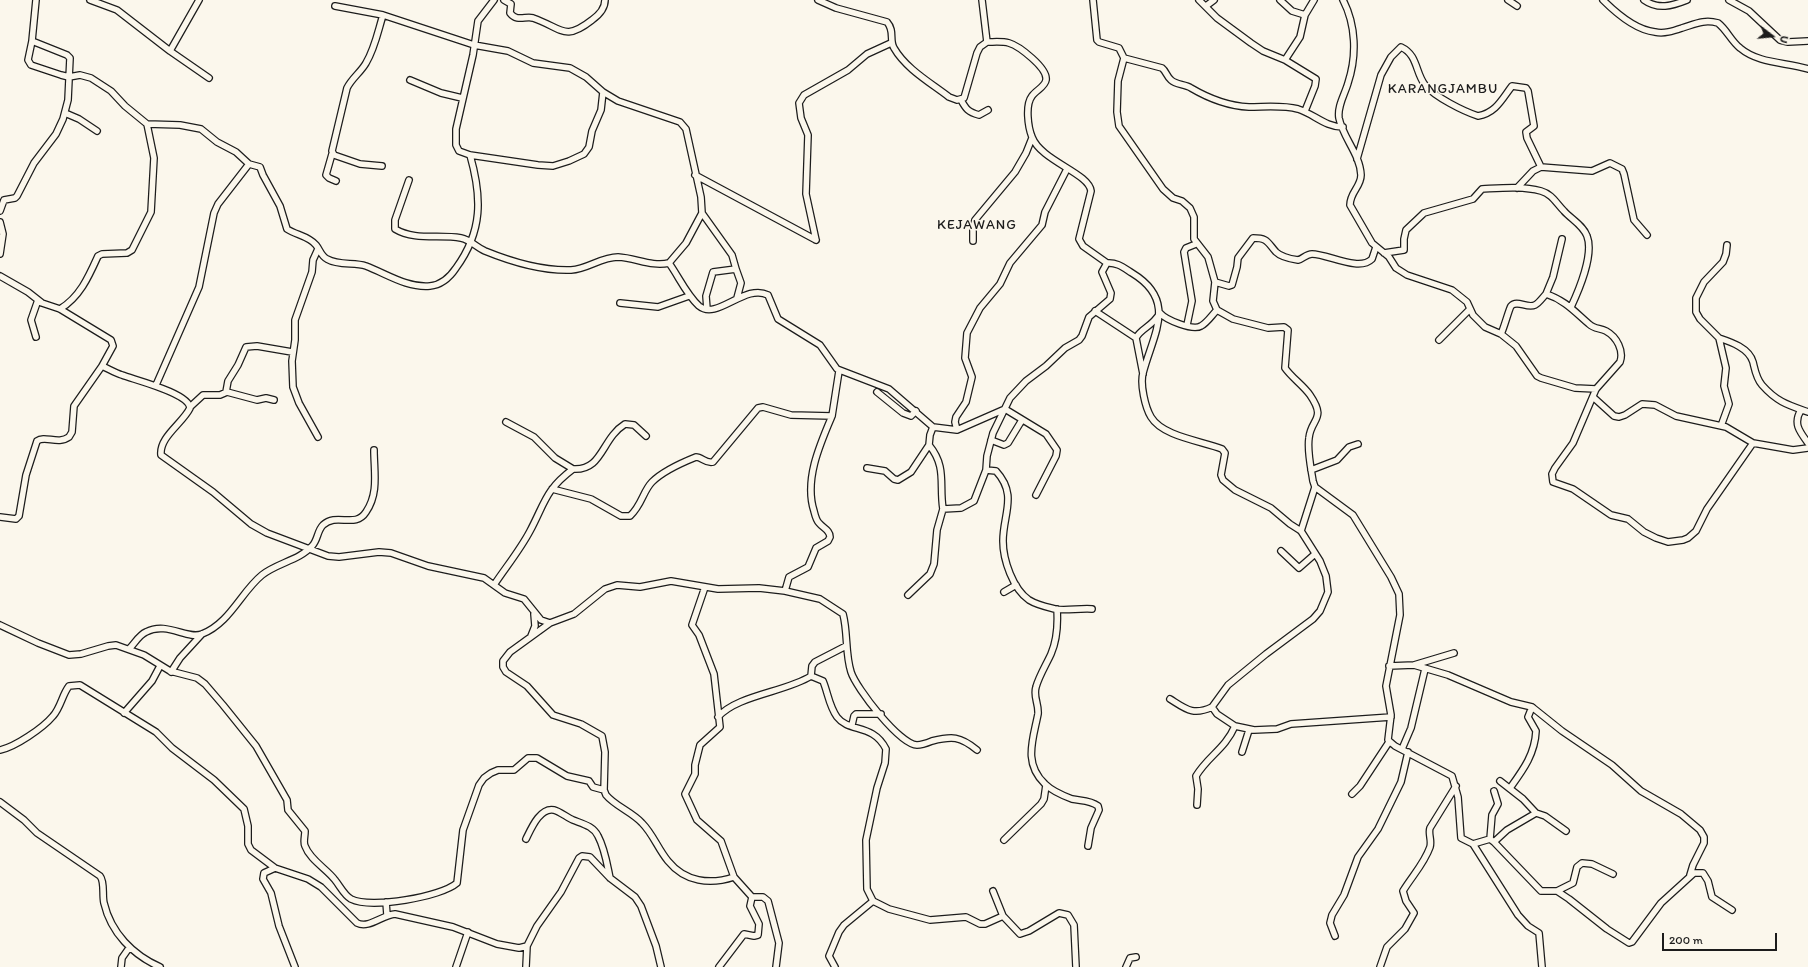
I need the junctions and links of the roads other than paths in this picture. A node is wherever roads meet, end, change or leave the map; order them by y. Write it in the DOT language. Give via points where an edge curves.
graph roads {
  1 [pos="36,0"];
  2 [pos="90,0"];
  3 [pos="199,0"];
  4 [pos="494,0"];
  5 [pos="504,0"];
  6 [pos="605,0"];
  7 [pos="818,0"];
  8 [pos="1093,0"];
  9 [pos="1200,0"];
  10 [pos="1214,0"];
  11 [pos="1280,0"];
  12 [pos="1314,0"];
  13 [pos="1343,0"];
  14 [pos="1508,0"];
  15 [pos="1603,0"];
  16 [pos="1644,0"];
  17 [pos="1687,0"];
  18 [pos="1729,0"];
  19 [pos="982,1"];
  20 [pos="335,6"];
  21 [pos="1206,6"];
  22 [pos="1517,6"];
  23 [pos="383,15"];
  24 [pos="1305,15"];
  25 [pos="32,41"];
  26 [pos="987,42"];
  27 [pos="1808,42"];
  28 [pos="891,43"];
  29 [pos="474,45"];
  30 [pos="170,51"];
  31 [pos="1124,58"];
  32 [pos="1285,60"];
  33 [pos="1808,69"];
  34 [pos="69,77"];
  35 [pos="209,78"];
  36 [pos="410,80"];
  37 [pos="603,92"];
  38 [pos="462,98"];
  39 [pos="961,100"];
  40 [pos="988,110"];
  41 [pos="1305,112"];
  42 [pos="66,113"];
  43 [pos="147,124"];
  44 [pos="1343,127"];
  45 [pos="97,131"];
  46 [pos="1032,138"];
  47 [pos="332,154"];
  48 [pos="470,155"];
  49 [pos="1357,159"];
  50 [pos="249,164"];
  51 [pos="382,166"];
  52 [pos="1541,167"];
  53 [pos="1067,169"];
  54 [pos="695,175"];
  55 [pos="336,180"];
  56 [pos="409,180"];
  57 [pos="1517,188"];
  58 [pos="0,211"];
  59 [pos="702,213"];
  60 [pos="0,222"];
  61 [pos="1647,235"];
  62 [pos="1562,239"];
  63 [pos="973,241"];
  64 [pos="472,242"];
  65 [pos="1196,244"];
  66 [pos="1727,245"];
  67 [pos="1376,247"];
  68 [pos="318,249"];
  69 [pos="1384,253"];
  70 [pos="0,254"];
  71 [pos="669,263"];
  72 [pos="1107,264"];
  73 [pos="736,269"];
  74 [pos="0,276"];
  75 [pos="1215,282"];
  76 [pos="1546,294"];
  77 [pos="689,296"];
  78 [pos="737,298"];
  79 [pos="38,300"];
  80 [pos="620,303"];
  81 [pos="1571,307"];
  82 [pos="60,309"];
  83 [pos="706,309"];
  84 [pos="1470,309"];
  85 [pos="1217,310"];
  86 [pos="1095,311"];
  87 [pos="1160,313"];
  88 [pos="1187,325"];
  89 [pos="1501,334"];
  90 [pos="36,337"];
  91 [pos="1136,338"];
  92 [pos="1719,338"];
  93 [pos="1439,340"];
  94 [pos="292,352"];
  95 [pos="102,366"];
  96 [pos="839,371"];
  97 [pos="1143,374"];
  98 [pos="156,385"];
  99 [pos="1596,389"];
  100 [pos="226,392"];
  101 [pos="877,392"];
  102 [pos="1593,397"];
  103 [pos="274,400"];
  104 [pos="190,407"];
  105 [pos="1005,409"];
  106 [pos="1801,410"];
  107 [pos="916,411"];
  108 [pos="1808,412"];
  109 [pos="832,416"];
  110 [pos="1022,420"];
  111 [pos="506,422"];
  112 [pos="1721,426"];
  113 [pos="934,428"];
  114 [pos="957,430"];
  115 [pos="646,436"];
  116 [pos="318,437"];
  117 [pos="992,440"];
  118 [pos="1753,443"];
  119 [pos="1808,443"];
  120 [pos="1358,444"];
  121 [pos="929,445"];
  122 [pos="1808,448"];
  123 [pos="374,450"];
  124 [pos="867,468"];
  125 [pos="573,469"];
  126 [pos="986,470"];
  127 [pos="1312,470"];
  128 [pos="552,489"];
  129 [pos="1314,489"];
  130 [pos="1036,495"];
  131 [pos="944,508"];
  132 [pos="0,517"];
  133 [pos="1301,531"];
  134 [pos="308,550"];
  135 [pos="1281,551"];
  136 [pos="1315,554"];
  137 [pos="494,585"];
  138 [pos="1016,585"];
  139 [pos="705,587"];
  140 [pos="785,590"];
  141 [pos="1004,592"];
  142 [pos="908,595"];
  143 [pos="532,608"];
  144 [pos="1057,609"];
  145 [pos="1092,609"];
  146 [pos="550,623"];
  147 [pos="0,625"];
  148 [pos="202,634"];
  149 [pos="531,636"];
  150 [pos="846,646"];
  151 [pos="129,649"];
  152 [pos="1454,653"];
  153 [pos="1414,665"];
  154 [pos="160,666"];
  155 [pos="1389,666"];
  156 [pos="1425,669"];
  157 [pos="171,672"];
  158 [pos="811,676"];
  159 [pos="1170,699"];
  160 [pos="1532,706"];
  161 [pos="1212,707"];
  162 [pos="124,713"];
  163 [pos="881,714"];
  164 [pos="1391,715"];
  165 [pos="718,716"];
  166 [pos="852,725"];
  167 [pos="1235,726"];
  168 [pos="1249,730"];
  169 [pos="1389,742"];
  170 [pos="1402,749"];
  171 [pos="0,750"];
  172 [pos="977,750"];
  173 [pos="1242,752"];
  174 [pos="1408,752"];
  175 [pos="1500,781"];
  176 [pos="1046,785"];
  177 [pos="1456,786"];
  178 [pos="1510,788"];
  179 [pos="604,790"];
  180 [pos="1494,791"];
  181 [pos="1352,794"];
  182 [pos="0,802"];
  183 [pos="1197,805"];
  184 [pos="1536,813"];
  185 [pos="1566,831"];
  186 [pos="526,839"];
  187 [pos="1004,840"];
  188 [pos="1492,841"];
  189 [pos="1471,844"];
  190 [pos="1088,846"];
  191 [pos="276,868"];
  192 [pos="1612,874"];
  193 [pos="1690,875"];
  194 [pos="734,877"];
  195 [pos="610,878"];
  196 [pos="993,891"];
  197 [pos="1557,891"];
  198 [pos="752,897"];
  199 [pos="874,901"];
  200 [pos="386,902"];
  201 [pos="1732,910"];
  202 [pos="387,915"];
  203 [pos="1003,916"];
  204 [pos="468,932"];
  205 [pos="1335,936"];
  206 [pos="527,946"];
  207 [pos="129,948"];
  208 [pos="1136,957"];
  209 [pos="120,967"];
  210 [pos="160,967"];
  211 [pos="295,967"];
  212 [pos="456,967"];
  213 [pos="526,967"];
  214 [pos="661,967"];
  215 [pos="720,967"];
  216 [pos="776,967"];
  217 [pos="835,967"];
  218 [pos="1076,967"];
  219 [pos="1126,967"];
  220 [pos="1380,967"];
  221 [pos="1542,967"];
  1 -- 25 [label="street"];
  2 -- 30 [label="street" via="117,10"];
  3 -- 30 [label="street"];
  4 -- 29 [label="street" via="478,21"];
  5 -- 6 [label="street" via="511,4 510,13 513,17 532,18 571,32 582,28 595,18 605,7"];
  7 -- 28 [label="street" via="836,8 887,22 892,30"];
  8 -- 31 [label="street" via="1097,40 1119,48"];
  9 -- 21 [label="street"];
  10 -- 21 [label="street"];
  11 -- 24 [label="street" via="1292,11"];
  12 -- 24 [label="street"];
  13 -- 44 [label="street" via="1352,22 1354,53 1340,110 1339,118"];
  14 -- 22 [label="street"];
  15 -- 33 [label="street" via="1625,18 1654,32 1666,32 1702,21 1718,23 1740,48 1750,54"];
  16 -- 17 [label="street" via="1650,4 1670,6"];
  18 -- 27 [label="street" via="1749,11 1780,40"];
  19 -- 26 [label="street"];
  20 -- 23 [label="street"];
  21 -- 32 [label="street" via="1217,18 1257,47"];
  23 -- 29 [label="street"];
  23 -- 47 [label="street" via="370,56 347,88"];
  24 -- 32 [label="street" via="1300,37"];
  25 -- 34 [label="street" via="67,55 70,58"];
  25 -- 34 [label="street" via="28,56 30,64"];
  26 -- 39 [label="street" via="977,53 965,95"];
  26 -- 46 [label="street" via="1010,43 1045,72 1045,83 1033,94 1029,103"];
  28 -- 39 [label="street" via="905,63 949,97"];
  28 -- 54 [label="street" via="867,54 848,70 804,95 799,103 801,118 808,135 806,194 816,240"];
  29 -- 37 [label="street" via="508,51 533,63 570,68 586,77"];
  29 -- 38 [label="street"];
  30 -- 35 [label="street"];
  31 -- 41 [label="street" via="1162,68 1175,83 1218,101 1239,106 1282,107"];
  31 -- 65 [label="street" via="1118,81 1119,126 1163,189 1190,208 1194,217"];
  32 -- 41 [label="street" via="1316,79 1316,86"];
  34 -- 42 [label="street"];
  34 -- 43 [label="street" via="80,75 102,84"];
  36 -- 38 [label="street" via="441,93"];
  37 -- 48 [label="street" via="601,110 592,131 589,147 584,154 569,161 546,166"];
  37 -- 54 [label="street" via="632,107 675,119 684,125"];
  38 -- 48 [label="street" via="456,129 456,145 459,151"];
  39 -- 40 [label="street" via="971,113 979,115"];
  41 -- 44 [label="street" via="1325,124"];
  42 -- 45 [label="street"];
  42 -- 58 [label="street" via="56,134 34,163 17,196 4,200"];
  43 -- 50 [label="street" via="180,125 201,129 217,142 236,152"];
  43 -- 82 [label="street" via="154,158 151,212 144,230 132,250 127,253 98,256 79,293"];
  44 -- 49 [label="street"];
  46 -- 53 [label="street" via="1049,157"];
  46 -- 63 [label="street" via="1015,172 975,220"];
  47 -- 51 [label="street" via="360,164"];
  47 -- 55 [label="street" via="326,175"];
  48 -- 64 [label="street" via="475,174 478,218"];
  49 -- 52 [label="street" via="1381,75 1391,57 1401,47 1414,57 1420,79 1426,86 1446,100 1478,116 1496,108 1512,86 1526,88 1534,126 1526,132 1527,138"];
  49 -- 67 [label="street" via="1360,182 1352,193 1350,205 1364,232"];
  50 -- 68 [label="street" via="262,170 282,211 287,229 311,241"];
  50 -- 98 [label="street" via="214,213 199,287"];
  52 -- 57 [label="street" via="1533,171"];
  52 -- 61 [label="street" via="1592,170 1610,163 1615,164 1624,174 1634,220"];
  53 -- 72 [label="street" via="1091,187 1079,241"];
  53 -- 114 [label="street" via="1045,212 1042,225 1010,262 1000,284 980,308 967,333 965,358 972,377 966,402 956,417"];
  54 -- 59 [label="street"];
  56 -- 64 [label="street" via="395,220 395,229 420,236 452,237"];
  57 -- 69 [label="street" via="1482,188 1473,199 1429,211 1406,230 1404,250"];
  57 -- 81 [label="street" via="1551,195 1587,235 1588,256 1582,282"];
  59 -- 71 [label="street" via="686,243"];
  59 -- 73 [label="street" via="732,255"];
  60 -- 70 [label="street" via="3,234"];
  62 -- 76 [label="street"];
  64 -- 68 [label="street" via="450,276 431,286 413,285 366,266 334,262 322,255"];
  64 -- 71 [label="street" via="483,250 513,261 544,268 572,270 620,257 655,264"];
  65 -- 75 [label="street" via="1208,257"];
  65 -- 88 [label="street" via="1186,248 1184,252 1192,301"];
  66 -- 92 [label="street" via="1723,262 1704,282 1696,298 1696,312 1700,319"];
  67 -- 69 [label="street"];
  67 -- 75 [label="street" via="1372,259 1367,262 1351,263 1311,254 1298,260 1282,256 1269,241 1253,238 1238,258 1232,285"];
  68 -- 94 [label="street" via="295,320"];
  69 -- 84 [label="street" via="1401,272 1452,290 1463,298"];
  71 -- 77 [label="street"];
  72 -- 86 [label="street" via="1102,272 1111,296"];
  72 -- 87 [label="street" via="1122,266 1143,280 1155,297"];
  73 -- 78 [label="street" via="741,283"];
  73 -- 83 [label="street" via="713,272 706,296"];
  74 -- 79 [label="street"];
  75 -- 85 [label="street" via="1214,301"];
  76 -- 81 [label="street"];
  76 -- 89 [label="street" via="1536,305 1513,304"];
  77 -- 80 [label="street" via="658,307"];
  77 -- 83 [label="street"];
  78 -- 83 [label="street" via="714,309"];
  78 -- 96 [label="street" via="757,292 768,295 778,319 817,342"];
  79 -- 82 [label="street"];
  79 -- 90 [label="street" via="31,320"];
  81 -- 99 [label="street" via="1590,325 1615,338 1622,352 1620,362"];
  82 -- 95 [label="street" via="113,342"];
  84 -- 89 [label="street" via="1485,327"];
  84 -- 93 [label="street"];
  85 -- 88 [label="street" via="1201,326 1197,328"];
  85 -- 127 [label="street" via="1233,319 1268,328 1284,327 1288,330 1285,368 1310,396 1318,414 1308,439"];
  86 -- 91 [label="street"];
  86 -- 105 [label="street" via="1089,317 1079,340 1065,348 1016,390"];
  87 -- 88 [label="street" via="1174,323"];
  87 -- 91 [label="street" via="1155,321 1138,333"];
  87 -- 97 [label="street" via="1159,325"];
  89 -- 99 [label="street" via="1516,346 1537,376 1575,388"];
  91 -- 97 [label="street"];
  92 -- 106 [label="street" via="1730,342 1750,356 1761,384 1775,398 1785,405"];
  92 -- 112 [label="street" via="1726,368 1724,389 1729,404"];
  94 -- 100 [label="street" via="257,346 246,347 228,381"];
  94 -- 116 [label="street" via="293,387"];
  95 -- 98 [label="street" via="120,375"];
  95 -- 132 [label="street" via="74,406 71,435 65,440 37,441 26,475 19,516 16,519"];
  96 -- 107 [label="street" via="889,389"];
  96 -- 109 [label="street"];
  97 -- 133 [label="street" via="1148,409 1155,422 1183,437 1222,449 1225,453 1221,474 1224,480 1234,490 1267,505"];
  98 -- 104 [label="street" via="187,402"];
  99 -- 102 [label="street"];
  100 -- 103 [label="street" via="257,400"];
  100 -- 104 [label="street" via="220,395 203,395"];
  101 -- 107 [label="street" via="907,415 911,416"];
  102 -- 112 [label="street" via="1614,416 1625,415 1634,408 1649,404 1661,407 1676,416"];
  102 -- 118 [label="street" via="1573,443 1552,474 1553,482 1573,489 1611,515 1628,518 1644,532 1663,541 1682,540 1693,535 1700,526 1706,508"];
  104 -- 134 [label="street" via="164,442 161,454 251,524"];
  105 -- 110 [label="street"];
  105 -- 114 [label="street"];
  105 -- 117 [label="street"];
  106 -- 108 [label="street"];
  106 -- 119 [label="street" via="1797,416 1797,423"];
  107 -- 113 [label="street"];
  109 -- 128 [label="street" via="791,415 758,408 713,462 709,463 696,457 675,466 652,482 638,509 630,516 621,516 591,499"];
  109 -- 140 [label="street" via="816,457 811,490 816,517 829,532 830,537 816,548 808,567 789,577"];
  110 -- 117 [label="street" via="1008,443 1004,445"];
  110 -- 130 [label="street" via="1046,434 1057,450"];
  111 -- 125 [label="street" via="534,437 555,458"];
  112 -- 118 [label="street"];
  113 -- 114 [label="street"];
  113 -- 121 [label="street"];
  115 -- 125 [label="street" via="634,425 625,424 607,440 590,467"];
  117 -- 126 [label="street"];
  118 -- 122 [label="street" via="1793,450"];
  120 -- 127 [label="street" via="1349,447 1337,460"];
  121 -- 124 [label="street" via="911,472 898,480 885,471"];
  121 -- 131 [label="street" via="940,463"];
  123 -- 134 [label="street" via="375,494 367,511 357,521 346,519 330,521 323,525 314,544"];
  125 -- 128 [label="street" via="558,480"];
  126 -- 131 [label="street" via="974,501 961,508"];
  126 -- 138 [label="street" via="996,471 1003,479 1007,492 1008,509 1003,541 1008,566"];
  127 -- 129 [label="street"];
  128 -- 137 [label="street" via="541,505 530,532"];
  129 -- 133 [label="street"];
  129 -- 155 [label="street" via="1353,515 1396,586 1400,600 1400,615"];
  131 -- 142 [label="street" via="936,530 934,564 930,574"];
  133 -- 136 [label="street"];
  134 -- 137 [label="street" via="340,557 363,553 391,553 428,566 484,578"];
  134 -- 148 [label="street" via="271,568 221,622"];
  135 -- 136 [label="street" via="1299,568"];
  136 -- 161 [label="street" via="1326,576 1328,592 1320,611 1228,685"];
  137 -- 143 [label="street" via="505,593 524,599"];
  138 -- 141 [label="street"];
  138 -- 144 [label="street" via="1028,599"];
  139 -- 140 [label="street"];
  139 -- 146 [label="street" via="671,581 640,587 617,585 598,594 574,614"];
  139 -- 165 [label="street" via="692,625 699,635 714,674"];
  140 -- 150 [label="street" via="820,599 842,614 846,627"];
  143 -- 146 [label="street" via="543,622"];
  143 -- 149 [label="street" via="536,620"];
  144 -- 145 [label="street"];
  144 -- 176 [label="street" via="1052,652 1035,689 1038,714 1030,754 1036,774"];
  146 -- 149 [label="street"];
  147 -- 151 [label="street" via="70,655 116,645"];
  148 -- 151 [label="street" via="193,635 163,628 151,630 139,636"];
  148 -- 157 [label="street"];
  149 -- 179 [label="street" via="510,652 503,661 503,667 506,672 527,686 553,714 581,724 602,736 605,752"];
  150 -- 158 [label="street" via="815,662"];
  150 -- 163 [label="street" via="851,672 858,688"];
  151 -- 154 [label="street" via="150,658"];
  152 -- 153 [label="street"];
  153 -- 155 [label="street"];
  153 -- 156 [label="street"];
  154 -- 157 [label="street"];
  154 -- 162 [label="street" via="152,681"];
  155 -- 164 [label="street" via="1386,686"];
  156 -- 160 [label="street" via="1448,675 1511,702"];
  156 -- 170 [label="street"];
  157 -- 200 [label="street" via="190,675 205,684 242,728 256,746 287,800 288,810 305,831 306,849 330,873 346,895 368,903"];
  158 -- 165 [label="street" via="782,689 736,704"];
  158 -- 166 [label="street" via="823,681 837,718"];
  159 -- 161 [label="street" via="1193,712"];
  160 -- 178 [label="street" via="1528,717 1536,731 1531,755"];
  160 -- 193 [label="street" via="1562,731 1612,765 1641,791 1681,814 1700,830 1704,843"];
  161 -- 167 [label="street" via="1217,714"];
  162 -- 171 [label="street" via="80,685 69,686 52,717 33,733"];
  162 -- 191 [label="street" via="156,732 239,802 246,816 248,844 251,850"];
  163 -- 166 [label="street" via="856,714"];
  163 -- 172 [label="street" via="899,735 913,745 950,737 962,740"];
  164 -- 168 [label="street" via="1291,724 1269,730"];
  164 -- 169 [label="street" via="1387,738"];
  165 -- 194 [label="street" via="720,727 700,745 695,765 696,774 685,794 697,820 721,841"];
  166 -- 199 [label="street" via="874,734 884,745 887,754 866,840 867,889"];
  167 -- 168 [label="street"];
  167 -- 183 [label="street" via="1228,741 1196,776"];
  168 -- 173 [label="street"];
  169 -- 170 [label="street"];
  169 -- 181 [label="street"];
  170 -- 174 [label="street"];
  174 -- 177 [label="street" via="1452,776"];
  174 -- 205 [label="street" via="1401,782 1385,817 1358,857 1344,895 1332,915 1330,923"];
  175 -- 178 [label="street"];
  176 -- 187 [label="street" via="1041,804"];
  176 -- 190 [label="street" via="1072,799 1089,801 1098,806"];
  177 -- 189 [label="street" via="1461,838"];
  177 -- 220 [label="street" via="1430,828 1429,849 1416,874 1403,891 1414,913 1405,929 1387,947"];
  178 -- 184 [label="street"];
  179 -- 194 [label="street" via="609,798 643,823 668,861 676,868 703,882"];
  179 -- 200 [label="street" via="594,787 589,781 567,776 537,758 528,758 514,770 498,770 491,773 479,785 463,830 457,883 438,893"];
  180 -- 188 [label="street" via="1498,804 1492,815"];
  182 -- 207 [label="street" via="37,833 101,877 104,904 121,939"];
  184 -- 185 [label="street" via="1545,816"];
  184 -- 188 [label="street"];
  186 -- 195 [label="street" via="539,817 547,811 557,810 565,817 590,826 595,831 605,853"];
  188 -- 189 [label="street"];
  188 -- 197 [label="street" via="1541,891"];
  189 -- 221 [label="street" via="1513,909 1528,926 1539,933"];
  191 -- 202 [label="street" via="308,879 321,887 353,921 362,925"];
  191 -- 211 [label="street" via="264,873 263,879 271,893 279,926"];
  192 -- 197 [label="street" via="1592,864 1582,863 1577,867 1573,882"];
  193 -- 197 [label="street" via="1661,903 1629,943"];
  193 -- 201 [label="street" via="1696,872 1703,873 1712,898"];
  194 -- 198 [label="street"];
  195 -- 206 [label="street" via="590,857 579,858"];
  195 -- 214 [label="street" via="635,897 642,906"];
  196 -- 203 [label="street"];
  198 -- 215 [label="street" via="750,906 759,924 758,935 744,934"];
  198 -- 216 [label="street" via="763,897 768,901 779,943"];
  199 -- 203 [label="street" via="889,909 930,920 966,917 985,924"];
  199 -- 217 [label="street" via="838,932 829,956"];
  200 -- 202 [label="street"];
  202 -- 204 [label="street" via="404,916"];
  203 -- 218 [label="street" via="1022,934 1059,913 1068,915 1074,925"];
  204 -- 206 [label="street" via="497,944 519,948"];
  204 -- 212 [label="street"];
  206 -- 213 [label="street"];
  207 -- 209 [label="street" via="122,958"];
  207 -- 210 [label="street"];
  208 -- 219 [label="street" via="1130,958"];
}
